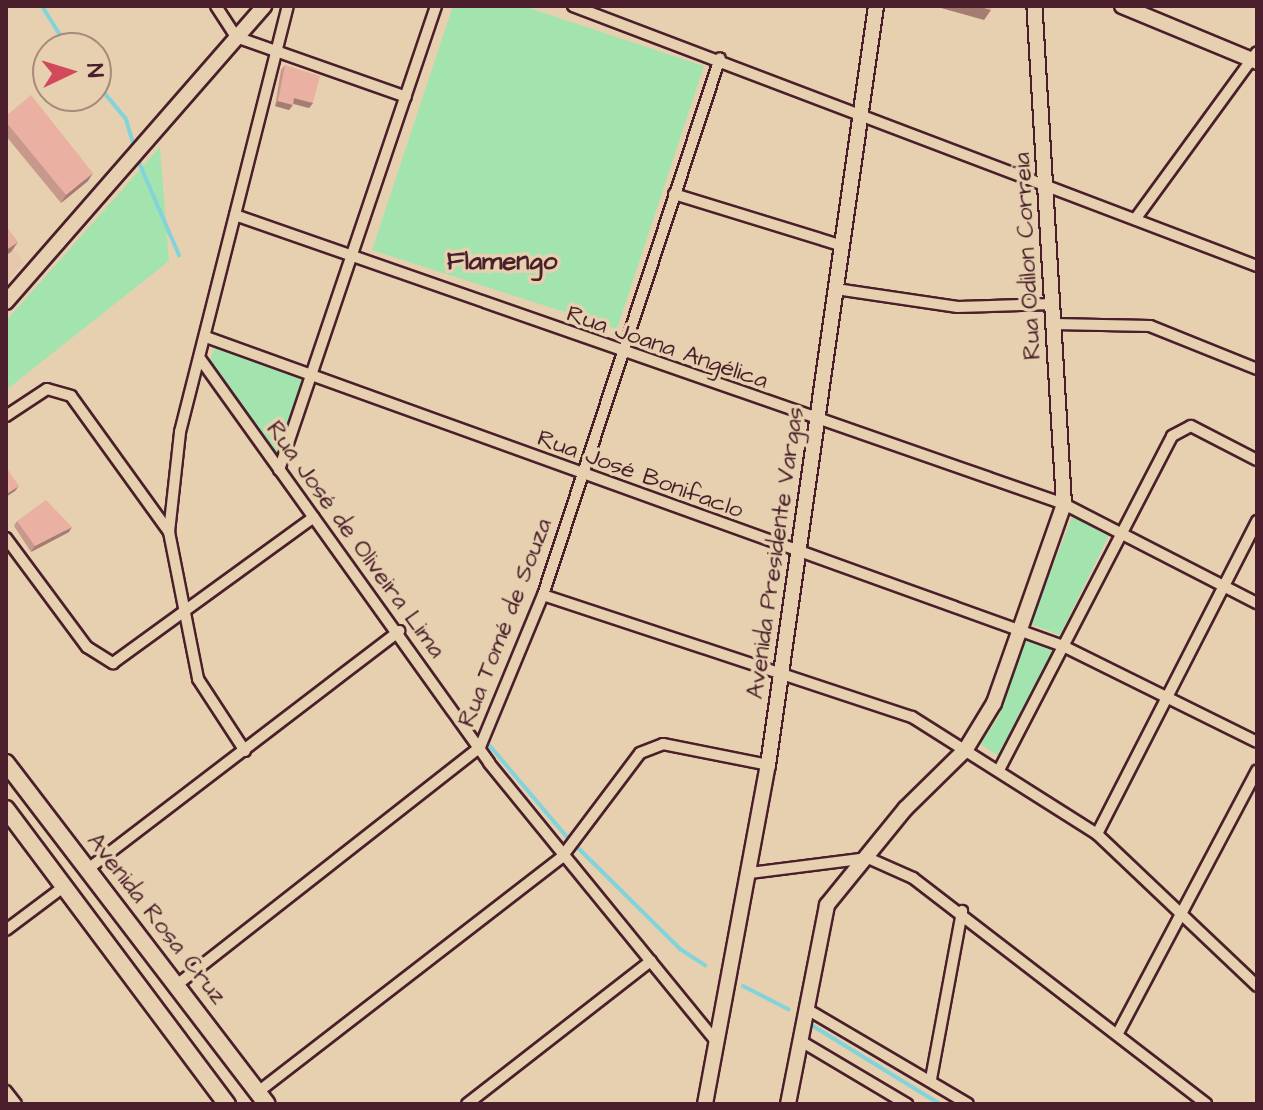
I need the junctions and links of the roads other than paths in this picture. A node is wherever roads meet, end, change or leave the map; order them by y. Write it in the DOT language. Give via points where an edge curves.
graph roads {
  1 [pos="216,6"];
  2 [pos="264,6"];
  3 [pos="288,6"];
  4 [pos="436,6"];
  5 [pos="573,6"];
  6 [pos="876,6"];
  7 [pos="1034,6"];
  8 [pos="1122,6"];
  9 [pos="236,37"];
  10 [pos="274,52"];
  11 [pos="720,58"];
  12 [pos="1255,58"];
  13 [pos="406,97"];
  14 [pos="862,111"];
  15 [pos="1047,182"];
  16 [pos="674,194"];
  17 [pos="235,215"];
  18 [pos="1136,218"];
  19 [pos="840,245"];
  20 [pos="353,258"];
  21 [pos="1257,266"];
  22 [pos="836,289"];
  23 [pos="6,302"];
  24 [pos="1053,304"];
  25 [pos="1054,324"];
  26 [pos="206,337"];
  27 [pos="621,354"];
  28 [pos="201,360"];
  29 [pos="1257,369"];
  30 [pos="313,374"];
  31 [pos="6,416"];
  32 [pos="819,422"];
  33 [pos="1257,460"];
  34 [pos="279,470"];
  35 [pos="581,474"];
  36 [pos="1064,504"];
  37 [pos="314,517"];
  38 [pos="1257,521"];
  39 [pos="169,532"];
  40 [pos="1120,532"];
  41 [pos="6,538"];
  42 [pos="798,553"];
  43 [pos="1223,585"];
  44 [pos="543,595"];
  45 [pos="1257,603"];
  46 [pos="185,615"];
  47 [pos="1022,630"];
  48 [pos="399,631"];
  49 [pos="1063,646"];
  50 [pos="780,672"];
  51 [pos="1166,698"];
  52 [pos="1257,742"];
  53 [pos="480,747"];
  54 [pos="966,749"];
  55 [pos="245,751"];
  56 [pos="6,763"];
  57 [pos="768,765"];
  58 [pos="999,770"];
  59 [pos="1257,770"];
  60 [pos="6,809"];
  61 [pos="55,827"];
  62 [pos="1097,834"];
  63 [pos="30,841"];
  64 [pos="561,858"];
  65 [pos="868,858"];
  66 [pos="88,869"];
  67 [pos="750,873"];
  68 [pos="62,888"];
  69 [pos="962,911"];
  70 [pos="1185,913"];
  71 [pos="6,930"];
  72 [pos="651,961"];
  73 [pos="178,984"];
  74 [pos="1257,986"];
  75 [pos="805,1008"];
  76 [pos="1118,1033"];
  77 [pos="218,1039"];
  78 [pos="799,1040"];
  79 [pos="717,1043"];
  80 [pos="195,1060"];
  81 [pos="931,1079"];
  82 [pos="6,1091"];
  83 [pos="262,1098"];
  84 [pos="16,1104"];
  85 [pos="227,1104"];
  86 [pos="467,1104"];
  87 [pos="705,1104"];
  88 [pos="788,1104"];
  89 [pos="907,1104"];
  90 [pos="968,1104"];
  91 [pos="1206,1104"];
  1 -- 9 [label="street"];
  2 -- 9 [label="main road"];
  3 -- 10 [label="street"];
  4 -- 13 [label="street"];
  5 -- 11 [label="street"];
  6 -- 14 [label="main road, Avenida Presidente Vargas"];
  7 -- 15 [label="main road, Rua Odilon Correia"];
  8 -- 12 [label="main road"];
  9 -- 10 [label="street"];
  9 -- 23 [label="main road"];
  10 -- 13 [label="street"];
  10 -- 17 [label="street"];
  11 -- 14 [label="street"];
  11 -- 16 [label="street, Rua Tomé de Souza"];
  12 -- 18 [label="street"];
  13 -- 20 [label="street"];
  14 -- 15 [label="street"];
  14 -- 19 [label="main road, Avenida Presidente Vargas"];
  15 -- 18 [label="street"];
  15 -- 24 [label="main road, Rua Odilon Correia"];
  16 -- 19 [label="street"];
  16 -- 27 [label="street, Rua Tomé de Souza"];
  17 -- 20 [label="street, Rua Joana Angélica"];
  17 -- 26 [label="street"];
  18 -- 21 [label="street"];
  19 -- 22 [label="main road, Avenida Presidente Vargas"];
  20 -- 27 [label="street, Rua Joana Angélica"];
  20 -- 30 [label="street"];
  22 -- 24 [label="street" via="958,307"];
  22 -- 32 [label="main road, Avenida Presidente Vargas"];
  24 -- 25 [label="main road, Rua Odilon Correia"];
  25 -- 29 [label="street" via="1150,326 1215,346"];
  25 -- 36 [label="main road, Rua Odilon Correia"];
  26 -- 28 [label="street"];
  26 -- 30 [label="street, Rua José Bonifaclo"];
  27 -- 32 [label="street, Rua Joana Angélica"];
  27 -- 35 [label="street, Rua Tomé de Souza"];
  28 -- 34 [label="street, Rua José de Oliveira Lima"];
  28 -- 39 [label="street" via="170,481"];
  30 -- 34 [label="street"];
  30 -- 35 [label="street, Rua José Bonifaclo"];
  31 -- 39 [label="street" via="55,387 79,409"];
  32 -- 36 [label="street, Rua Joana Angélica"];
  32 -- 42 [label="main road, Avenida Presidente Vargas"];
  33 -- 40 [label="street" via="1191,426 1178,429"];
  34 -- 37 [label="street, Rua José de Oliveira Lima"];
  35 -- 42 [label="street, Rua José Bonifaclo"];
  35 -- 44 [label="street, Rua Tomé de Souza"];
  36 -- 40 [label="street, Rua Joana Angélica"];
  36 -- 47 [label="main road"];
  37 -- 46 [label="street"];
  37 -- 48 [label="street, Rua José de Oliveira Lima"];
  38 -- 43 [label="street"];
  39 -- 46 [label="street"];
  40 -- 43 [label="street, Rua Joana Angélica"];
  40 -- 49 [label="street"];
  41 -- 46 [label="street" via="99,660 123,660"];
  42 -- 47 [label="street, Rua José Bonifaclo"];
  42 -- 50 [label="main road, Avenida Presidente Vargas"];
  43 -- 45 [label="street, Rua Joana Angélica"];
  43 -- 51 [label="street"];
  44 -- 50 [label="street"];
  44 -- 53 [label="street, Rua Tomé de Souza"];
  46 -- 55 [label="street" via="198,679"];
  47 -- 49 [label="street, Rua José Bonifaclo"];
  47 -- 54 [label="main road"];
  48 -- 53 [label="street, Rua José de Oliveira Lima"];
  48 -- 55 [label="street"];
  49 -- 51 [label="street, Rua José Bonifaclo"];
  49 -- 58 [label="street"];
  50 -- 54 [label="street" via="912,717"];
  50 -- 57 [label="main road, Avenida Presidente Vargas"];
  51 -- 52 [label="street, Rua José Bonifaclo"];
  51 -- 62 [label="street"];
  53 -- 64 [label="street, Rua José de Oliveira Lima"];
  53 -- 73 [label="street, Rua Tomé de Souza"];
  54 -- 58 [label="street"];
  54 -- 65 [label="main road"];
  55 -- 66 [label="street"];
  56 -- 61 [label="main road, Avenida Rosa Cruz"];
  57 -- 64 [label="street" via="685,747 650,748 633,758"];
  57 -- 67 [label="main road, Avenida Presidente Vargas"];
  58 -- 62 [label="street"];
  59 -- 70 [label="street"];
  60 -- 63 [label="main road"];
  61 -- 63 [label="main road" via="37,828"];
  61 -- 66 [label="main road, Avenida Rosa Cruz"];
  62 -- 70 [label="street"];
  63 -- 68 [label="main road"];
  64 -- 72 [label="street, Rua José de Oliveira Lima"];
  64 -- 83 [label="street"];
  65 -- 67 [label="street"];
  65 -- 69 [label="street"];
  65 -- 75 [label="main road" via="827,905"];
  66 -- 73 [label="main road, Avenida Rosa Cruz"];
  67 -- 79 [label="main road, Avenida Presidente Vargas"];
  68 -- 71 [label="street"];
  68 -- 80 [label="main road"];
  69 -- 76 [label="street"];
  69 -- 81 [label="street"];
  70 -- 74 [label="street"];
  70 -- 76 [label="street"];
  72 -- 79 [label="street, Rua José de Oliveira Lima"];
  72 -- 86 [label="street"];
  73 -- 77 [label="main road, Avenida Rosa Cruz"];
  75 -- 78 [label="main road"];
  75 -- 81 [label="street"];
  76 -- 91 [label="street"];
  77 -- 80 [label="main road" via="212,1058"];
  77 -- 83 [label="main road, Avenida Rosa Cruz"];
  78 -- 88 [label="main road"];
  78 -- 89 [label="street"];
  79 -- 87 [label="main road, Avenida Presidente Vargas"];
  80 -- 85 [label="main road"];
  81 -- 90 [label="street"];
  82 -- 84 [label="street"];
}
